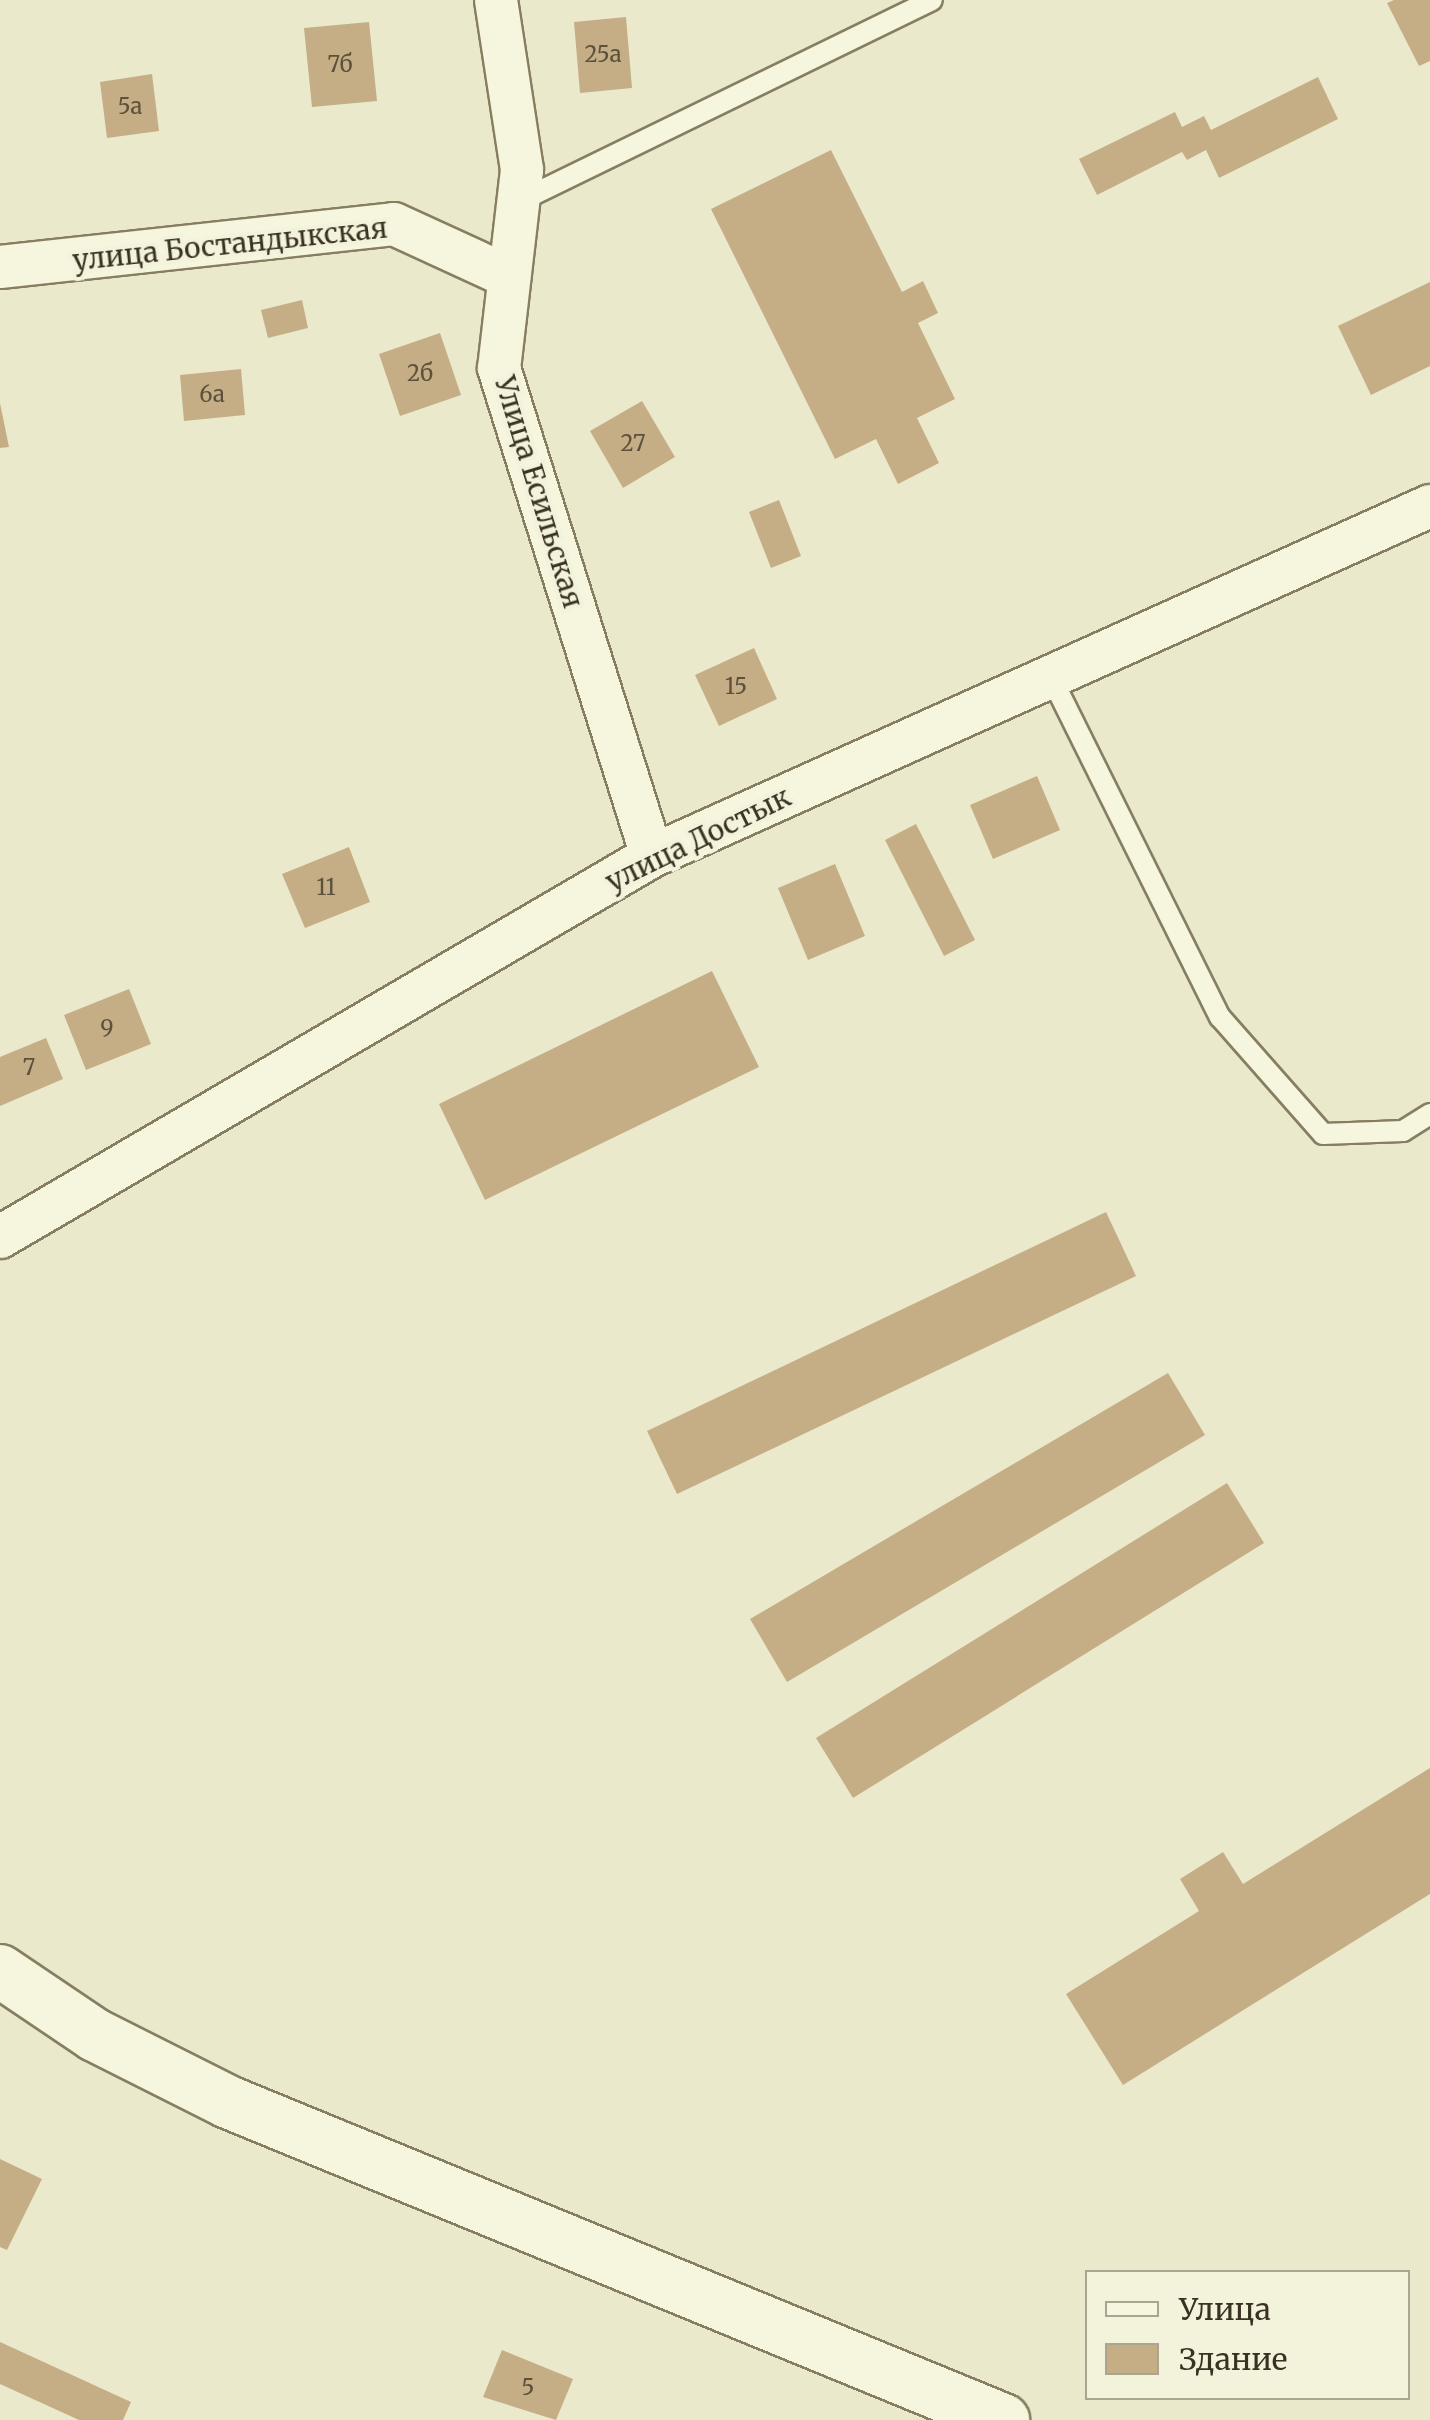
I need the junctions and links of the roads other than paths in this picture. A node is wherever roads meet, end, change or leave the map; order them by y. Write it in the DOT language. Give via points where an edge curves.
graph roads {
  1 [pos="496,0"];
  2 [pos="932,0"];
  3 [pos="518,202"];
  4 [pos="0,267"];
  5 [pos="509,277"];
  6 [pos="1430,506"];
  7 [pos="1051,676"];
  8 [pos="652,856"];
  9 [pos="1430,1114"];
  10 [pos="0,1237"];
  11 [pos="0,1972"];
  12 [pos="1002,2420"];
  1 -- 3 [label="street, Улица Есильская" via="522,170"];
  2 -- 3 [label="lane"];
  3 -- 5 [label="street, Улица Есильская"];
  4 -- 5 [label="street, улица Бостандыкская" via="394,224"];
  5 -- 8 [label="street, Улица Есильская" via="499,368"];
  6 -- 7 [label="street, улица Достык"];
  7 -- 8 [label="street, улица Достык"];
  7 -- 9 [label="lane" via="1232,1032 1323,1134 1404,1131"];
  8 -- 10 [label="street, улица Достык"];
  11 -- 12 [label="street" via="94,2035 228,2102"];
}
